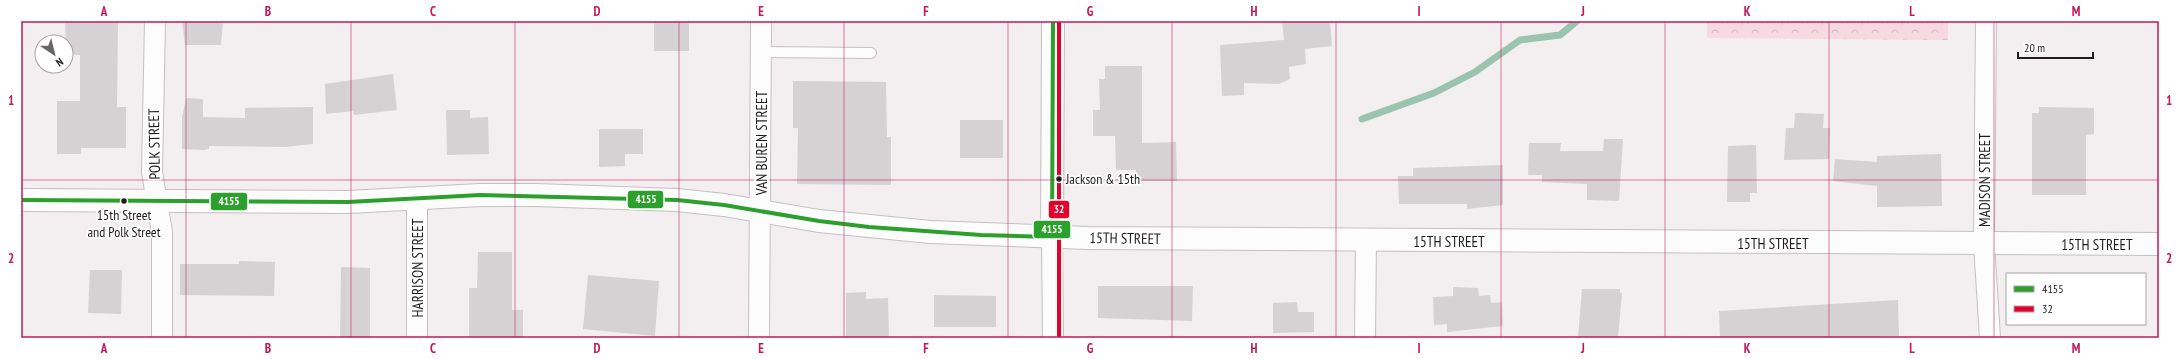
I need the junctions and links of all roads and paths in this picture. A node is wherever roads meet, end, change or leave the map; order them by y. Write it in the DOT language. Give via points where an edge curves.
graph roads {
  1 [pos="155,21"];
  2 [pos="761,21"];
  3 [pos="1053,21"];
  4 [pos="1986,21"];
  5 [pos="761,52"];
  6 [pos="871,53"];
  7 [pos="417,198"];
  8 [pos="21,200"];
  9 [pos="157,201"];
  10 [pos="760,212"];
  11 [pos="1052,237"];
  12 [pos="1366,240"];
  13 [pos="1984,244"];
  14 [pos="2159,244"];
  15 [pos="162,338"];
  16 [pos="417,338"];
  17 [pos="759,338"];
  18 [pos="1053,338"];
  19 [pos="1365,338"];
  20 [pos="1990,338"];
  1 -- 9 [label="street, POLK STREET" via="152,172"];
  2 -- 5 [label="street, VAN BUREN STREET"];
  3 -- 11 [label="street"];
  4 -- 13 [label="street, MADISON STREET"];
  5 -- 6 [label="lane"];
  5 -- 10 [label="street, VAN BUREN STREET"];
  7 -- 9 [label="street, 15TH STREET" via="348,202"];
  7 -- 10 [label="street, 15TH STREET" via="536,195 644,199 724,205"];
  7 -- 16 [label="street, HARRISON STREET"];
  8 -- 9 [label="street, 15TH STREET"];
  9 -- 15 [label="street, POLK STREET" via="162,232"];
  10 -- 11 [label="street, 15TH STREET" via="869,227"];
  10 -- 17 [label="street, VAN BUREN STREET"];
  11 -- 12 [label="street, 15TH STREET"];
  11 -- 18 [label="street"];
  12 -- 13 [label="street, 15TH STREET"];
  12 -- 19 [label="street"];
  13 -- 14 [label="street, 15TH STREET"];
  13 -- 20 [label="street, MADISON STREET"];
}
